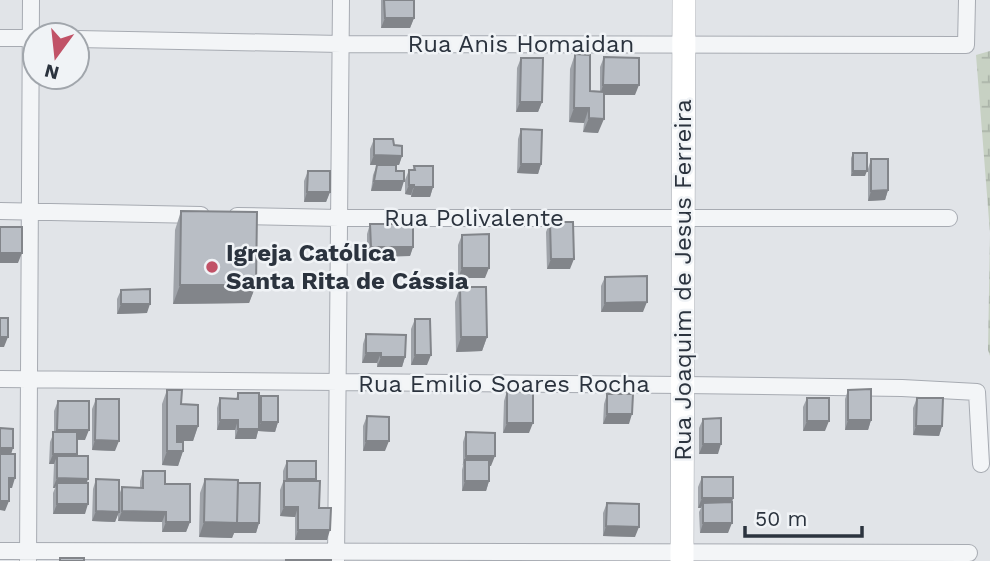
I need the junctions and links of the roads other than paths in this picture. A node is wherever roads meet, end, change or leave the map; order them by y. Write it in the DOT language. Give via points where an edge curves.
graph roads {
  1 [pos="31,0"];
  2 [pos="341,0"];
  3 [pos="684,0"];
  4 [pos="967,0"];
  5 [pos="32,21"];
  6 [pos="0,38"];
  7 [pos="21,38"];
  8 [pos="91,39"];
  9 [pos="341,44"];
  10 [pos="684,44"];
  11 [pos="32,91"];
  12 [pos="0,211"];
  13 [pos="30,212"];
  14 [pos="683,217"];
  15 [pos="339,218"];
  16 [pos="949,218"];
  17 [pos="0,379"];
  18 [pos="29,379"];
  19 [pos="337,383"];
  20 [pos="683,385"];
  21 [pos="981,464"];
  22 [pos="0,551"];
  23 [pos="969,553"];
  24 [pos="28,556"];
  25 [pos="336,556"];
  26 [pos="682,557"];
  1 -- 5 [label="street"];
  2 -- 9 [label="street"];
  3 -- 10 [label="street, Rua Joaquim de Jesus Ferreira"];
  4 -- 10 [label="street, Rua Anis Homaidan" via="966,45"];
  6 -- 7 [label="street"];
  8 -- 9 [label="street, Rua Anis Homaidan"];
  9 -- 10 [label="street, Rua Anis Homaidan"];
  9 -- 15 [label="street"];
  10 -- 14 [label="street, Rua Joaquim de Jesus Ferreira"];
  11 -- 13 [label="street"];
  12 -- 13 [label="street, Rua Polivalente"];
  13 -- 15 [label="street, Rua Polivalente"];
  13 -- 18 [label="street"];
  14 -- 15 [label="street, Rua Polivalente"];
  14 -- 16 [label="street, Rua Polivalente"];
  14 -- 20 [label="street, Rua Joaquim de Jesus Ferreira"];
  15 -- 19 [label="street"];
  17 -- 18 [label="street, Rua Emilio Soares Rocha"];
  18 -- 19 [label="street, Rua Emilio Soares Rocha"];
  18 -- 24 [label="street"];
  19 -- 20 [label="street, Rua Emilio Soares Rocha"];
  19 -- 25 [label="street"];
  20 -- 21 [label="street, Rua Emilio Soares Rocha" via="977,392"];
  20 -- 26 [label="street, Rua Joaquim de Jesus Ferreira"];
  22 -- 24 [label="street"];
  23 -- 26 [label="street"];
  24 -- 25 [label="street"];
  25 -- 26 [label="street"];
}
